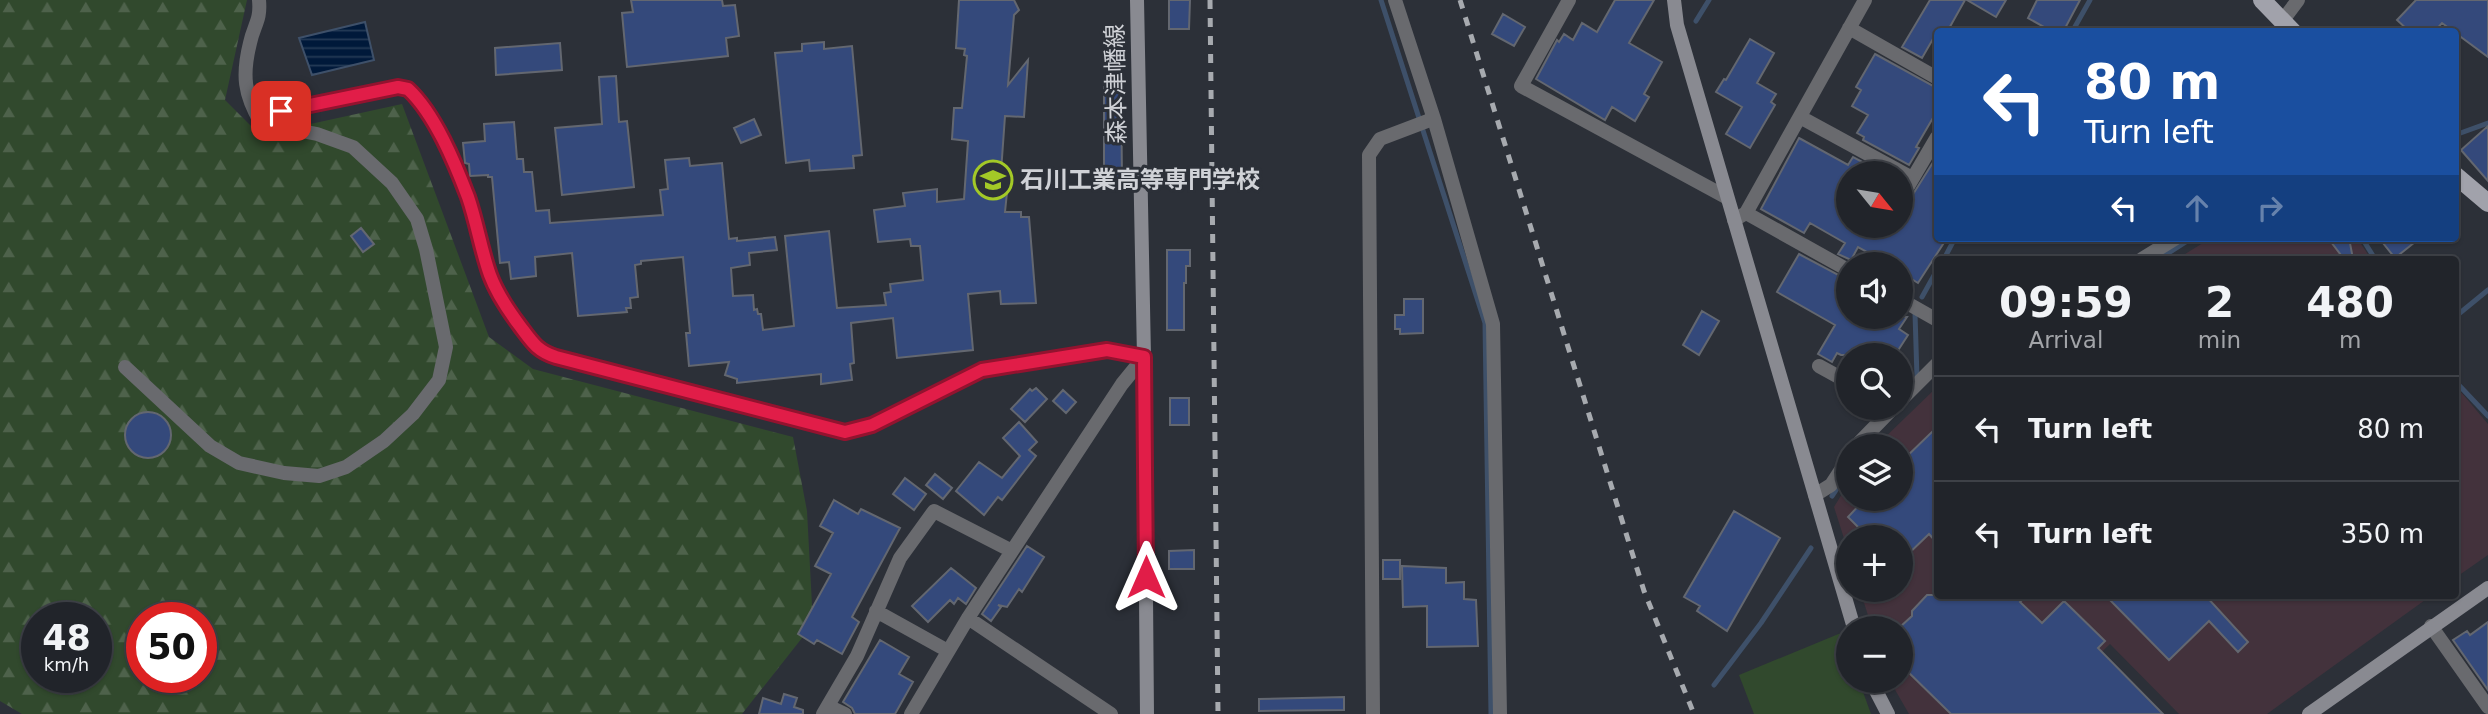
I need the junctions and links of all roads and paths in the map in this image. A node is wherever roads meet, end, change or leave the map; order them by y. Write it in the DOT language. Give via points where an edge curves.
graph roads {
  1 [pos="259,0"];
  2 [pos="1137,0"];
  3 [pos="1395,0"];
  4 [pos="1569,0"];
  5 [pos="1674,0"];
  6 [pos="1865,0"];
  7 [pos="2262,0"];
  8 [pos="2298,0"];
  9 [pos="2288,26"];
  10 [pos="1849,28"];
  11 [pos="1934,76"];
  12 [pos="257,116"];
  13 [pos="1800,117"];
  14 [pos="1430,120"];
  15 [pos="1934,142"];
  16 [pos="1881,161"];
  17 [pos="1913,176"];
  18 [pos="2459,178"];
  19 [pos="1726,197"];
  20 [pos="2488,203"];
  21 [pos="1740,217"];
  22 [pos="2170,242"];
  23 [pos="2147,256"];
  24 [pos="1836,264"];
  25 [pos="1913,306"];
  26 [pos="1934,318"];
  27 [pos="1144,357"];
  28 [pos="1819,366"];
  29 [pos="125,367"];
  30 [pos="1934,367"];
  31 [pos="1836,375"];
  32 [pos="1913,388"];
  33 [pos="1881,420"];
  34 [pos="1868,434"];
  35 [pos="1836,477"];
  36 [pos="1815,495"];
  37 [pos="1012,551"];
  38 [pos="2488,588"];
  39 [pos="876,611"];
  40 [pos="1850,616"];
  41 [pos="968,618"];
  42 [pos="2431,626"];
  43 [pos="948,651"];
  44 [pos="1877,693"];
  45 [pos="2488,707"];
  46 [pos="825,710"];
  47 [pos="845,714"];
  48 [pos="911,714"];
  49 [pos="1111,714"];
  50 [pos="1147,714"];
  51 [pos="1373,714"];
  52 [pos="1500,714"];
  53 [pos="1888,714"];
  54 [pos="2309,714"];
  1 -- 12 [label="street" via="260,16 250,41 245,75 248,102"];
  2 -- 27 [label="main road, 森本津幡線"];
  3 -- 52 [label="street" via="1493,324"];
  4 -- 19 [label="street" via="1521,86"];
  5 -- 19 [label="main road"];
  6 -- 10 [label="street"];
  7 -- 9 [label="main road"];
  8 -- 9 [label="street"];
  10 -- 11 [label="street"];
  10 -- 13 [label="street"];
  12 -- 27 [label="street" via="398,87 408,89 430,117 454,167 504,304 534,345 556,357 845,432 872,425 982,370 1107,350"];
  12 -- 29 [label="street" via="261,122 352,147 392,183 417,219 446,347 439,380 384,441 346,467 318,476 239,463 210,446"];
  13 -- 16 [label="street"];
  13 -- 21 [label="street"];
  14 -- 51 [label="street" via="1380,139 1369,155"];
  15 -- 17 [label="street"];
  18 -- 20 [label="main road"];
  19 -- 21 [label="main road"];
  21 -- 24 [label="street"];
  21 -- 36 [label="main road"];
  22 -- 23 [label="street"];
  25 -- 26 [label="street"];
  27 -- 37 [label="street"];
  27 -- 50 [label="main road, 森本津幡線"];
  28 -- 31 [label="street"];
  30 -- 32 [label="street"];
  33 -- 34 [label="street"];
  35 -- 36 [label="street"];
  36 -- 40 [label="main road"];
  37 -- 39 [label="street" via="934,511 900,558"];
  37 -- 41 [label="street"];
  38 -- 42 [label="main road"];
  39 -- 43 [label="street"];
  39 -- 46 [label="street" via="857,656"];
  41 -- 43 [label="street"];
  41 -- 49 [label="street"];
  42 -- 45 [label="street"];
  42 -- 54 [label="main road"];
  43 -- 48 [label="street"];
  44 -- 53 [label="main road"];
  46 -- 47 [label="street"];
}
